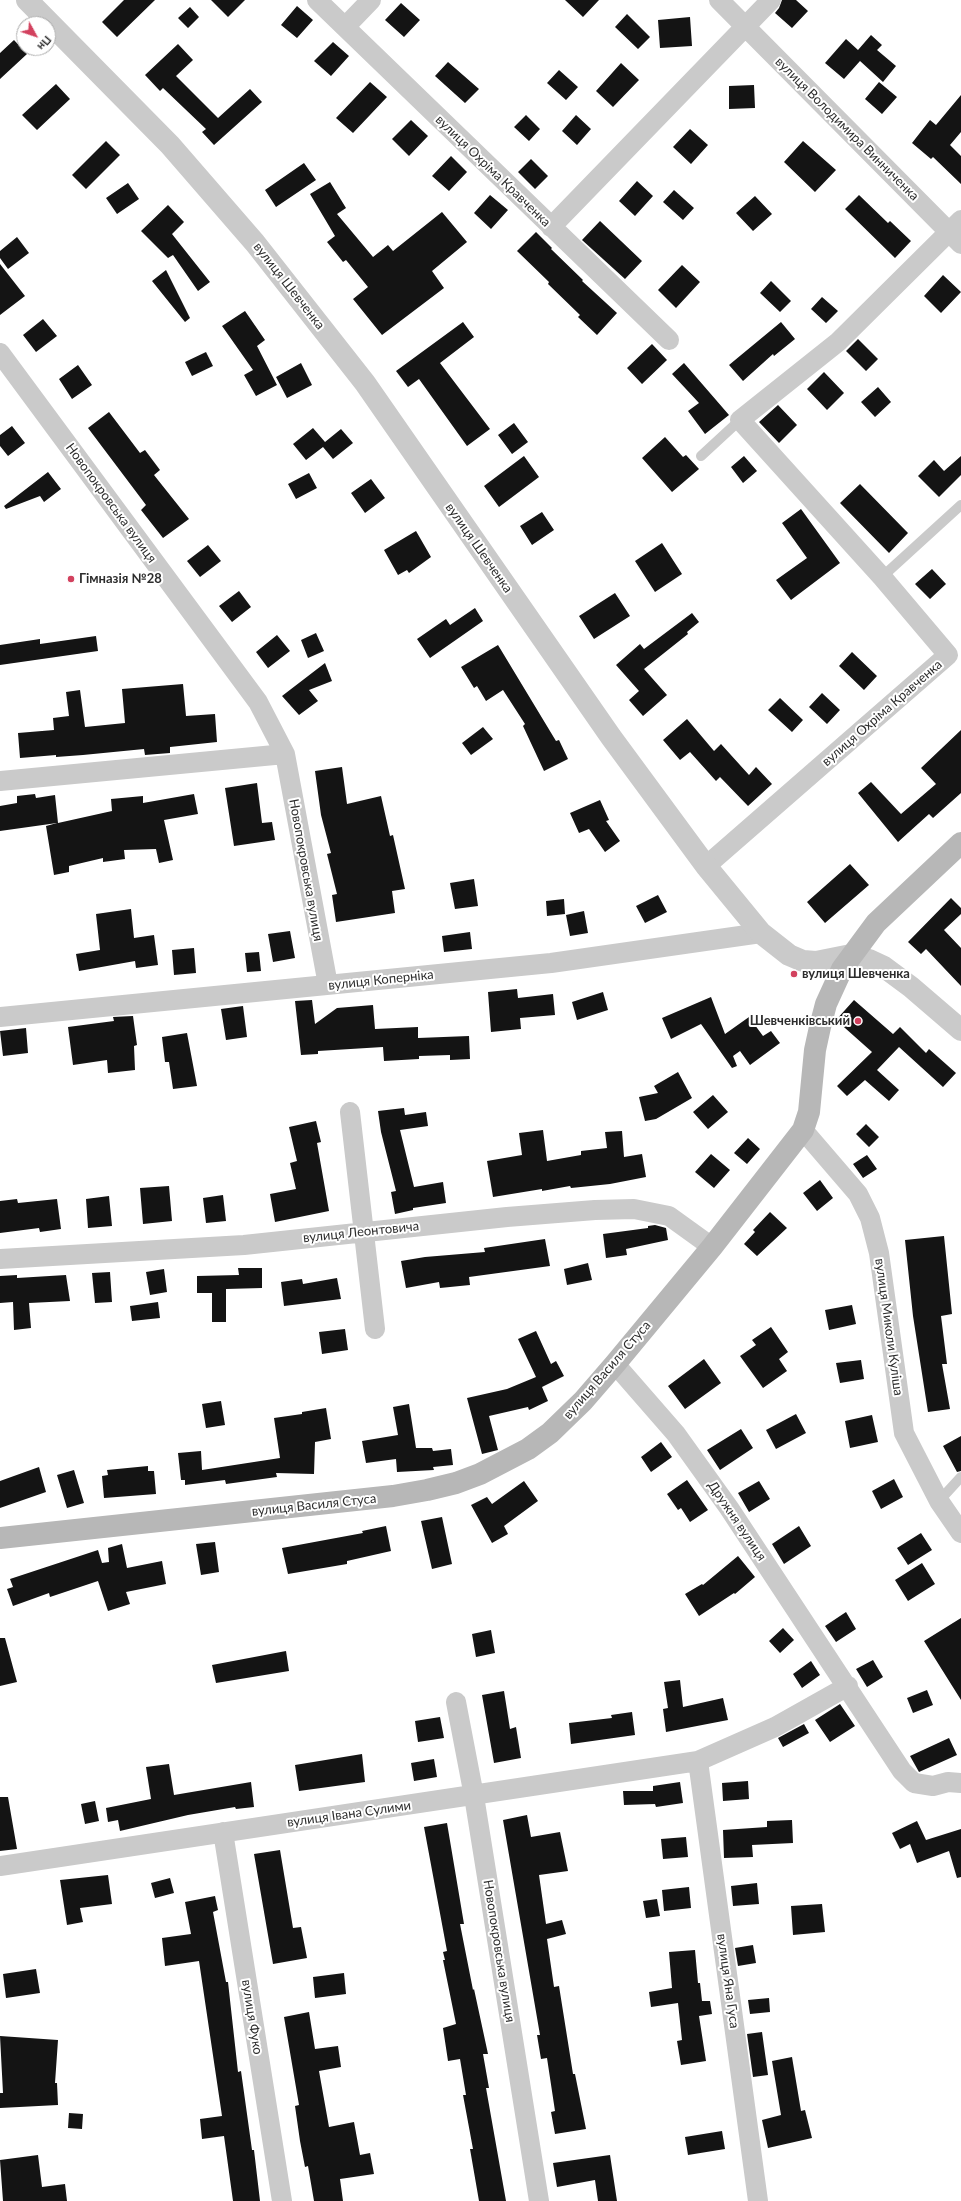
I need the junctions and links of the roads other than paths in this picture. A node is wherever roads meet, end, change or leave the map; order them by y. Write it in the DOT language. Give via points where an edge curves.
graph roads {
  1 [pos="27,0"];
  2 [pos="317,0"];
  3 [pos="371,0"];
  4 [pos="719,0"];
  5 [pos="771,0"];
  6 [pos="345,27"];
  7 [pos="745,27"];
  8 [pos="550,227"];
  9 [pos="957,232"];
  10 [pos="669,340"];
  11 [pos="0,353"];
  12 [pos="740,420"];
  13 [pos="701,456"];
  14 [pos="961,505"];
  15 [pos="882,577"];
  16 [pos="285,754"];
  17 [pos="0,781"];
  18 [pos="961,843"];
  19 [pos="706,866"];
  20 [pos="761,933"];
  21 [pos="851,955"];
  22 [pos="328,985"];
  23 [pos="0,1017"];
  24 [pos="961,1030"];
  25 [pos="350,1112"];
  26 [pos="803,1130"];
  27 [pos="363,1232"];
  28 [pos="712,1247"];
  29 [pos="0,1259"];
  30 [pos="375,1329"];
  31 [pos="615,1364"];
  32 [pos="961,1477"];
  33 [pos="939,1500"];
  34 [pos="961,1533"];
  35 [pos="0,1538"];
  36 [pos="848,1686"];
  37 [pos="456,1702"];
  38 [pos="698,1761"];
  39 [pos="961,1783"];
  40 [pos="474,1796"];
  41 [pos="223,1832"];
  42 [pos="0,1866"];
  43 [pos="282,2201"];
  44 [pos="539,2201"];
  45 [pos="758,2201"];
  1 -- 19 [label="street, вулиця Шевченка" via="170,145 260,249 365,384 611,737"];
  2 -- 6 [label="street, вулиця Охріма Кравченка"];
  3 -- 6 [label="street"];
  4 -- 7 [label="street, вулиця Володимира Винниченка"];
  5 -- 7 [label="street"];
  6 -- 8 [label="street, вулиця Охріма Кравченка"];
  7 -- 8 [label="street"];
  7 -- 9 [label="street, вулиця Володимира Винниченка"];
  8 -- 10 [label="street, вулиця Охріма Кравченка"];
  9 -- 12 [label="street, вулиця Володимира Винниченка" via="838,342"];
  11 -- 16 [label="street, Новопокровська вулиця" via="258,702"];
  12 -- 13 [label="lane"];
  12 -- 15 [label="street, вулиця Охріма Кравченка"];
  14 -- 15 [label="lane"];
  15 -- 19 [label="street, вулиця Охріма Кравченка" via="948,655"];
  16 -- 17 [label="street"];
  16 -- 22 [label="street, Новопокровська вулиця"];
  18 -- 21 [label="main road, вулиця Василя Стуса" via="894,904"];
  19 -- 20 [label="street, вулиця Шевченка"];
  20 -- 21 [label="street, вулиця Шевченка" via="789,955 803,961 816,962"];
  20 -- 22 [label="street, вулиця Коперніка" via="551,963"];
  21 -- 24 [label="street, вулиця Шевченка" via="884,967"];
  21 -- 26 [label="main road, вулиця Василя Стуса" via="826,1004 815,1050 809,1112"];
  22 -- 23 [label="street, вулиця Коперніка"];
  25 -- 27 [label="street"];
  26 -- 28 [label="main road, вулиця Василя Стуса"];
  26 -- 33 [label="street, вулиця Миколи Куліша" via="858,1194 870,1218 879,1253 904,1433"];
  27 -- 28 [label="street, вулиця Леонтовича" via="507,1216 634,1209 669,1216"];
  27 -- 29 [label="street, вулиця Леонтовича" via="244,1245"];
  27 -- 30 [label="street"];
  28 -- 31 [label="main road, вулиця Василя Стуса"];
  31 -- 35 [label="main road, вулиця Василя Стуса" via="583,1401 550,1433 507,1461 456,1484 393,1496"];
  31 -- 36 [label="street, Дружня вулиця" via="676,1434 725,1501"];
  32 -- 33 [label="lane"];
  33 -- 34 [label="street, вулиця Миколи Куліша"];
  36 -- 38 [label="street" via="775,1726"];
  36 -- 39 [label="street, Дружня вулиця" via="902,1771 914,1783 933,1786 948,1782"];
  37 -- 40 [label="street, Новопокровська вулиця"];
  38 -- 40 [label="street, вулиця Івана Сулими"];
  38 -- 45 [label="street, вулиця Яна Гуса"];
  40 -- 41 [label="street, вулиця Івана Сулими"];
  40 -- 44 [label="street, Новопокровська вулиця"];
  41 -- 42 [label="street, вулиця Івана Сулими"];
  41 -- 43 [label="street, вулиця Фуко"];
}
